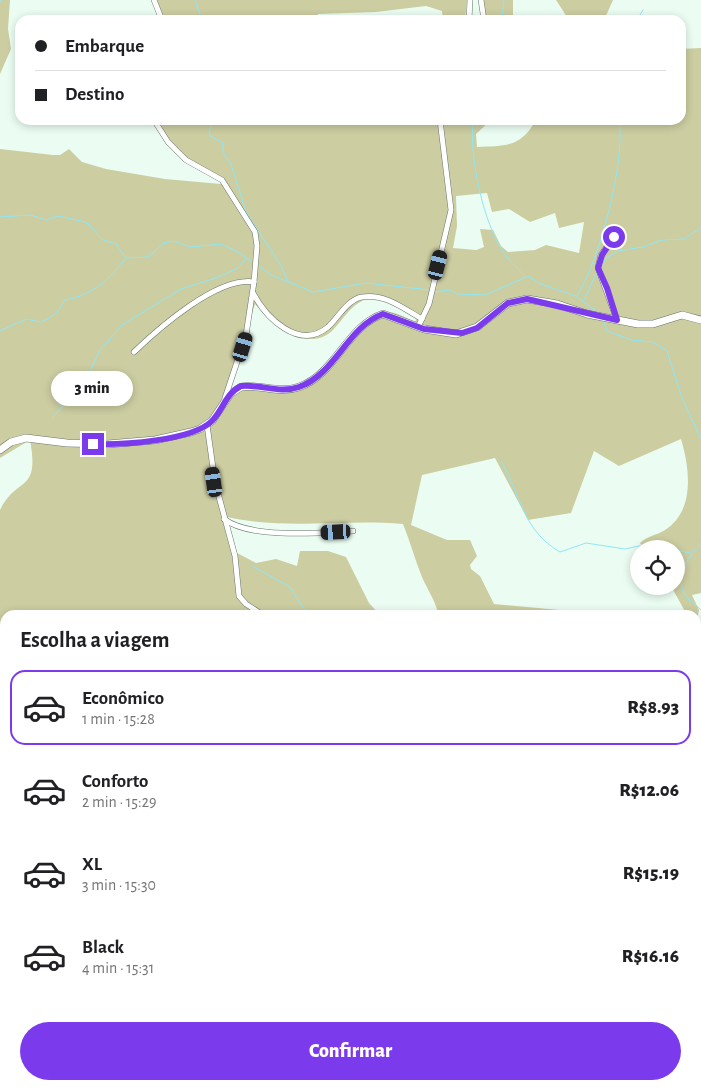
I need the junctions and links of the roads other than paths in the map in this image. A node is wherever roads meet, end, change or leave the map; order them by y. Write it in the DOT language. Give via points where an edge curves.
graph roads {
  1 [pos="154,0"];
  2 [pos="470,0"];
  3 [pos="481,0"];
  4 [pos="160,15"];
  5 [pos="468,15"];
  6 [pos="483,15"];
  7 [pos="157,125"];
  8 [pos="441,125"];
  9 [pos="614,237"];
  10 [pos="254,282"];
  11 [pos="252,292"];
  12 [pos="422,319"];
  13 [pos="617,320"];
  14 [pos="701,320"];
  15 [pos="418,327"];
  16 [pos="134,352"];
  17 [pos="222,406"];
  18 [pos="207,426"];
  19 [pos="0,450"];
  20 [pos="224,519"];
  21 [pos="353,531"];
  22 [pos="255,610"];
  1 -- 4 [label="street"];
  2 -- 5 [label="street"];
  3 -- 6 [label="street"];
  7 -- 10 [label="street" via="186,160 222,180 253,228 257,246"];
  8 -- 12 [label="street" via="452,210"];
  9 -- 13 [label="street" via="598,268"];
  10 -- 11 [label="street"];
  10 -- 16 [label="street" via="238,282 193,304 175,315"];
  11 -- 12 [label="street" via="272,321 300,335 322,331 352,302 363,297 392,302"];
  11 -- 17 [label="street" via="246,335"];
  12 -- 15 [label="street"];
  13 -- 14 [label="main road" via="653,324 682,315"];
  13 -- 15 [label="main road" via="527,299 508,303 477,328 462,333"];
  15 -- 17 [label="main road" via="388,313 377,316 314,380 281,390 241,386"];
  17 -- 18 [label="main road"];
  18 -- 19 [label="main road" via="155,440 108,444 26,438 11,442"];
  18 -- 20 [label="street" via="214,482"];
  20 -- 21 [label="street" via="234,526 250,530"];
  20 -- 22 [label="street" via="235,556 240,596"];
}
